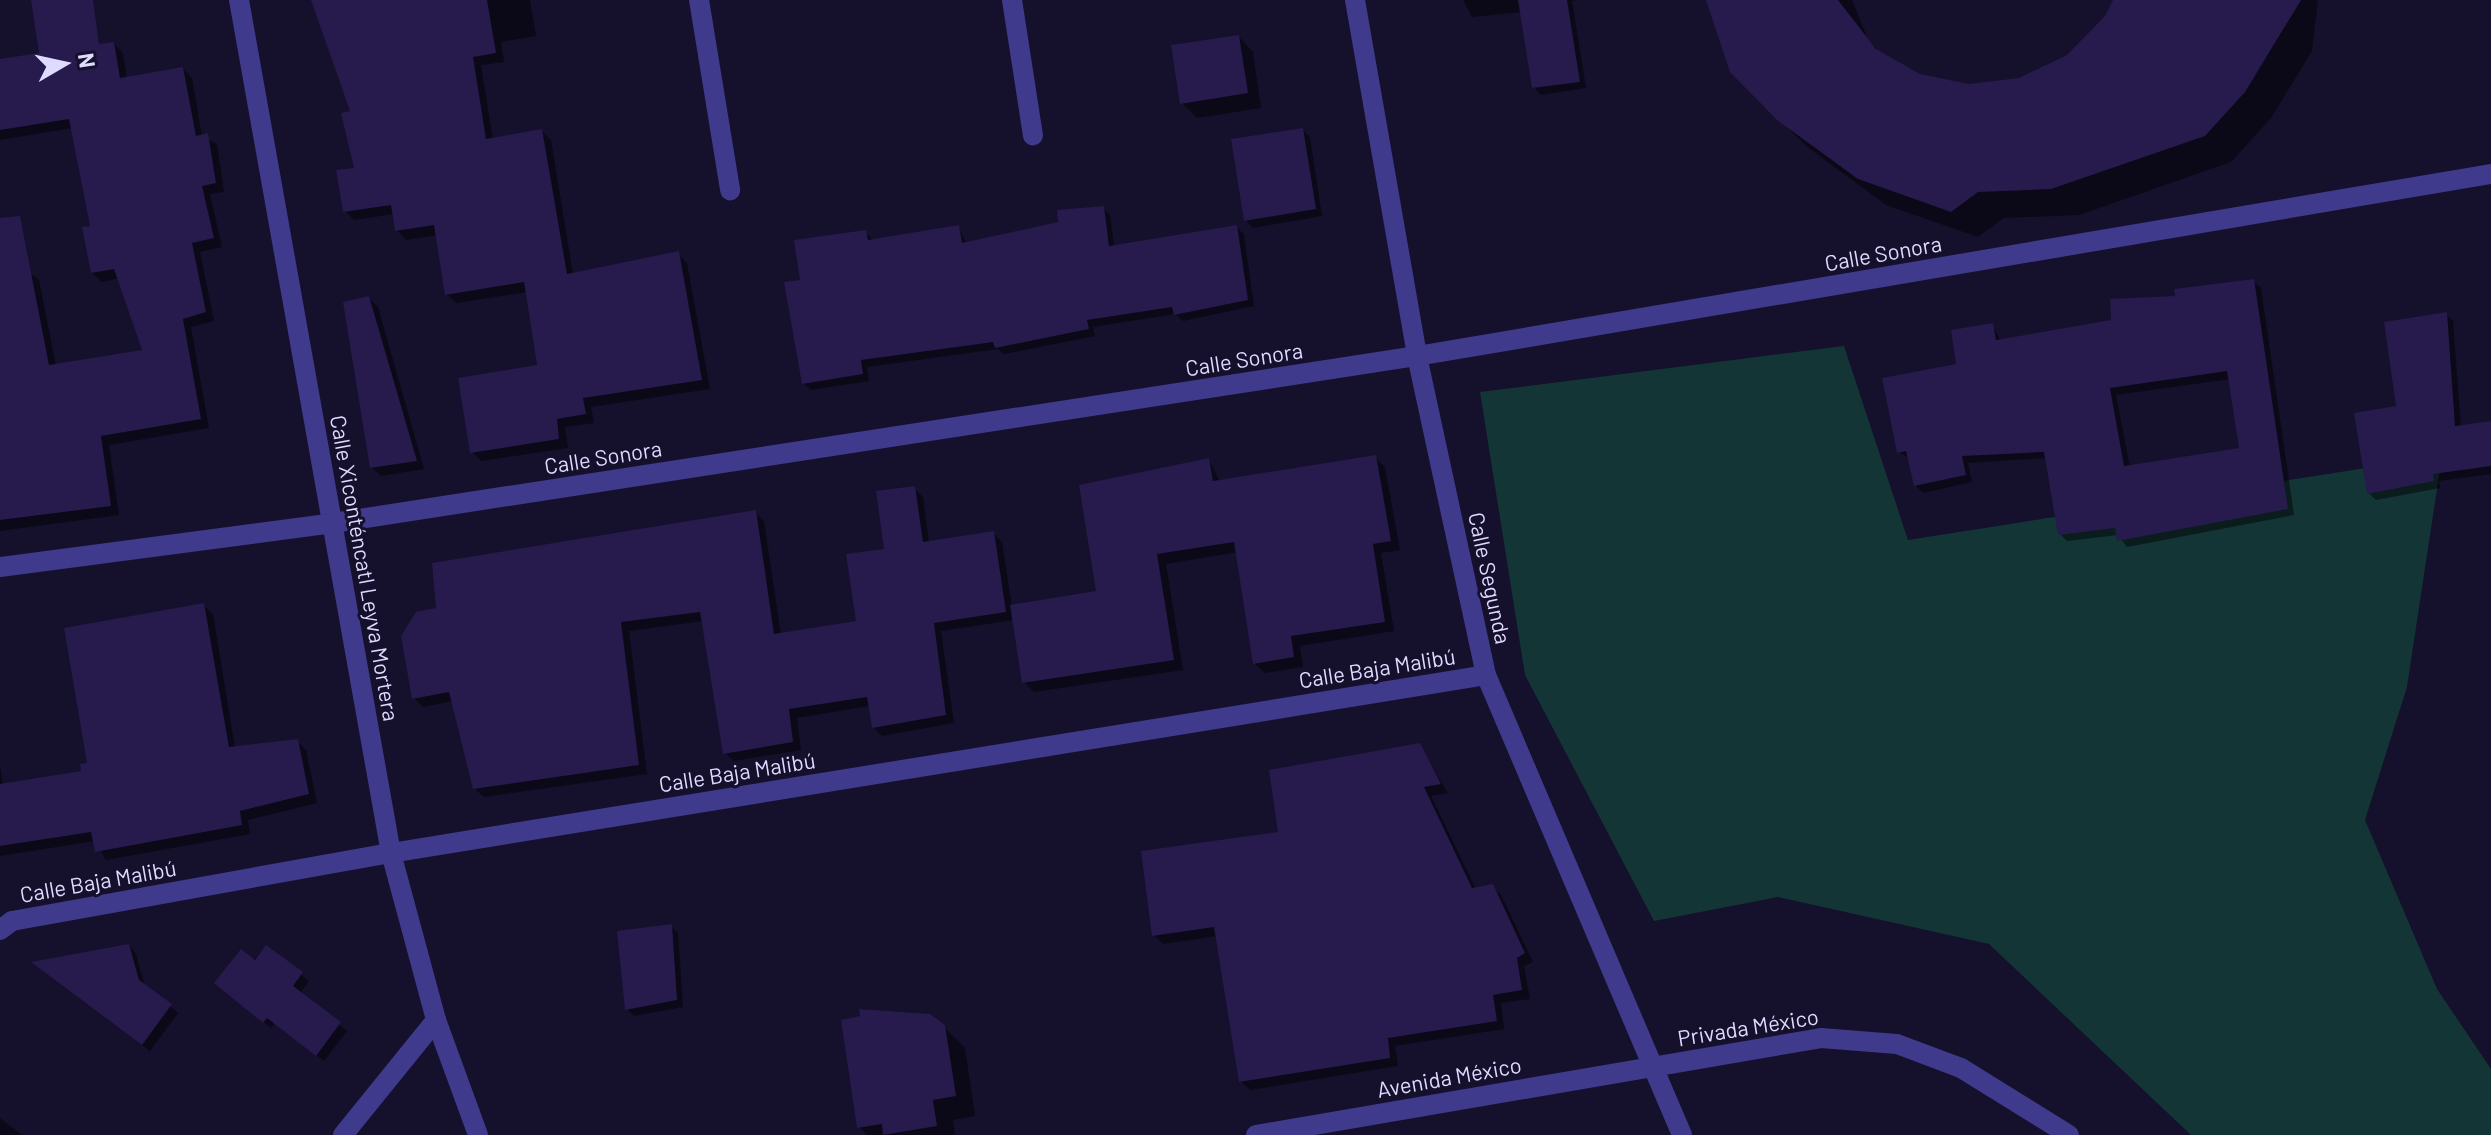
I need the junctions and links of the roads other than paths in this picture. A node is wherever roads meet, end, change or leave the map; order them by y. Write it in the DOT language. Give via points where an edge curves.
graph roads {
  1 [pos="239,0"];
  2 [pos="699,0"];
  3 [pos="1012,0"];
  4 [pos="1355,0"];
  5 [pos="1033,135"];
  6 [pos="2491,174"];
  7 [pos="730,190"];
  8 [pos="1417,356"];
  9 [pos="333,523"];
  10 [pos="0,567"];
  11 [pos="1486,675"];
  12 [pos="391,853"];
  13 [pos="0,930"];
  14 [pos="436,1020"];
  15 [pos="1651,1067"];
  16 [pos="343,1135"];
  17 [pos="478,1135"];
  18 [pos="1256,1135"];
  19 [pos="1682,1135"];
  20 [pos="2069,1135"];
  1 -- 9 [label="street, Calle Xiconténcatl Leyva Mortera"];
  2 -- 7 [label="street"];
  3 -- 5 [label="street"];
  4 -- 8 [label="street, Calle Segunda"];
  6 -- 8 [label="street, Calle Sonora"];
  8 -- 9 [label="street, Calle Sonora"];
  8 -- 11 [label="street, Calle Segunda"];
  9 -- 10 [label="street, Calle Sonora"];
  9 -- 12 [label="street, Calle Xiconténcatl Leyva Mortera"];
  11 -- 12 [label="street, Calle Baja Malibú"];
  11 -- 15 [label="street, Calle Segunda"];
  12 -- 13 [label="street, Calle Baja Malibú" via="12,921"];
  12 -- 14 [label="street, Calle Xiconténcatl Leyva Mortera"];
  14 -- 16 [label="street"];
  14 -- 17 [label="street, Calle Xiconténcatl Leyva Mortera"];
  15 -- 18 [label="street, Avenida México"];
  15 -- 19 [label="street, Calle Segunda"];
  15 -- 20 [label="street, Privada México" via="1821,1038 1897,1044 1961,1068"];
}
